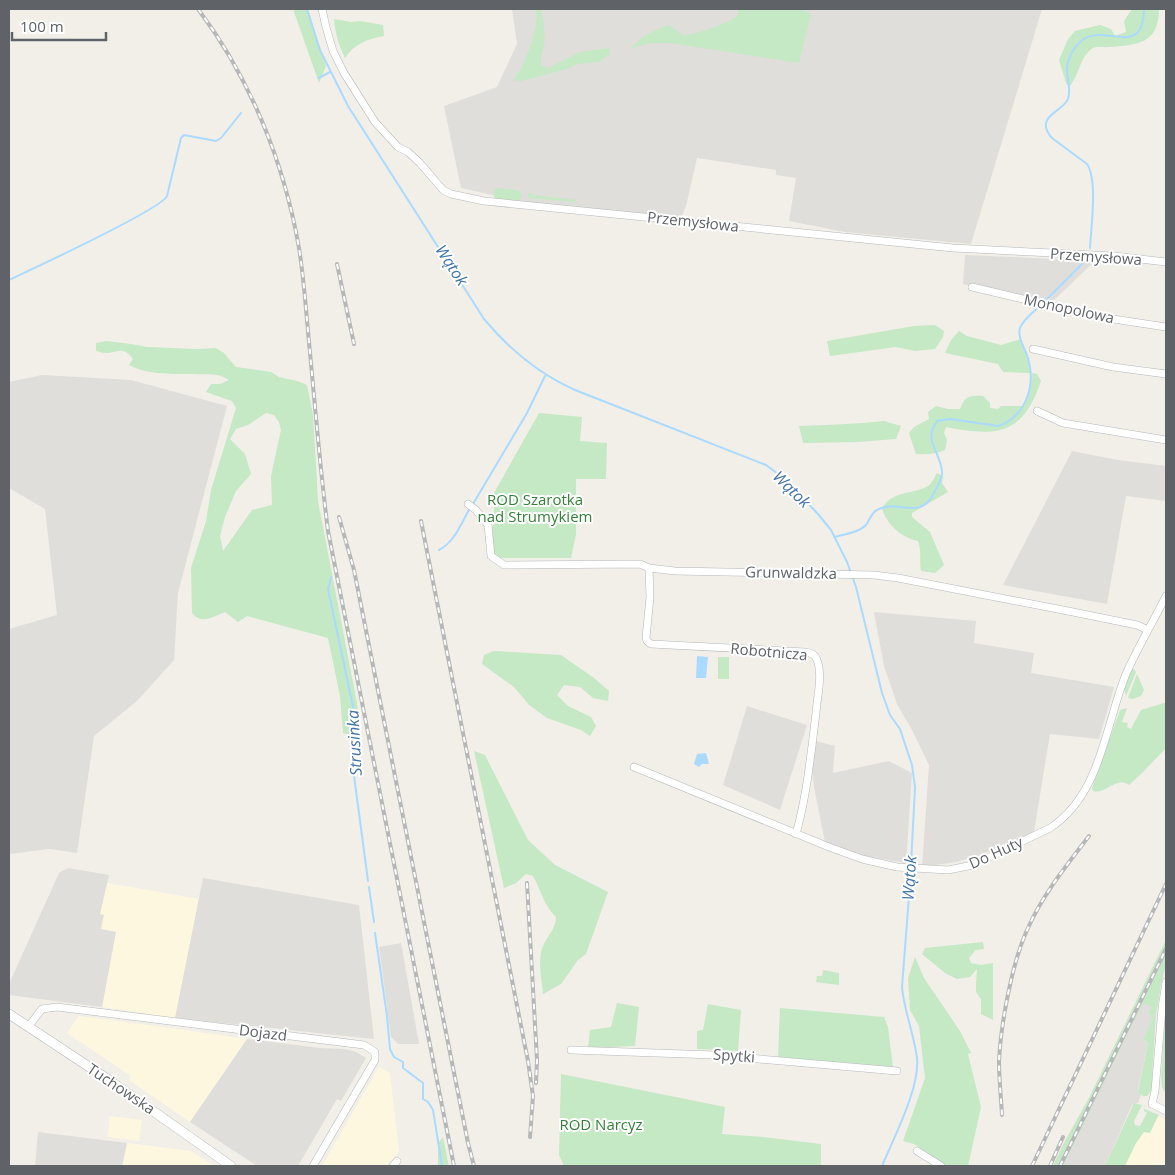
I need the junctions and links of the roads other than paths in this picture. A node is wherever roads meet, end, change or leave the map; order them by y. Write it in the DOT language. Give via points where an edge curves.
graph roads {
  1 [pos="322,9"];
  2 [pos="1166,262"];
  3 [pos="972,287"];
  4 [pos="1166,327"];
  5 [pos="1033,349"];
  6 [pos="1166,374"];
  7 [pos="1037,411"];
  8 [pos="1166,440"];
  9 [pos="470,506"];
  10 [pos="649,568"];
  11 [pos="1166,596"];
  12 [pos="1148,630"];
  13 [pos="634,767"];
  14 [pos="796,834"];
  15 [pos="1166,982"];
  16 [pos="9,1014"];
  17 [pos="28,1027"];
  18 [pos="571,1050"];
  19 [pos="897,1071"];
  20 [pos="1166,1111"];
  21 [pos="917,1151"];
  22 [pos="231,1166"];
  23 [pos="313,1166"];
  24 [pos="940,1166"];
  1 -- 2 [label="street, Przemysłowa" via="337,58 375,122 398,147 420,163 442,190 451,194 484,201 949,248 1114,256"];
  3 -- 4 [label="street, Monopolowa" via="1100,317"];
  5 -- 6 [label="street" via="1113,367"];
  7 -- 8 [label="street" via="1063,424"];
  9 -- 10 [label="street, Grunwaldzka" via="488,524 491,556 504,565 640,564"];
  10 -- 12 [label="street, Grunwaldzka" via="898,578 1137,625"];
  10 -- 14 [label="street, Robotnicza" via="646,638 651,644 805,652 817,658 818,688 810,759"];
  11 -- 12 [label="street, Do Huty"];
  12 -- 14 [label="street, Do Huty" via="1124,681 1088,786 1061,821 973,865 948,870 905,868 862,859"];
  13 -- 14 [label="street, Do Huty"];
  15 -- 20 [label="street" via="1152,1104"];
  16 -- 17 [label="street, Tuchowska"];
  17 -- 22 [label="street, Tuchowska"];
  17 -- 23 [label="street, Dojazd" via="42,1009 57,1007 364,1045 375,1052 375,1060"];
  18 -- 19 [label="street, Spytki" via="714,1055"];
  21 -- 24 [label="street"];
}
